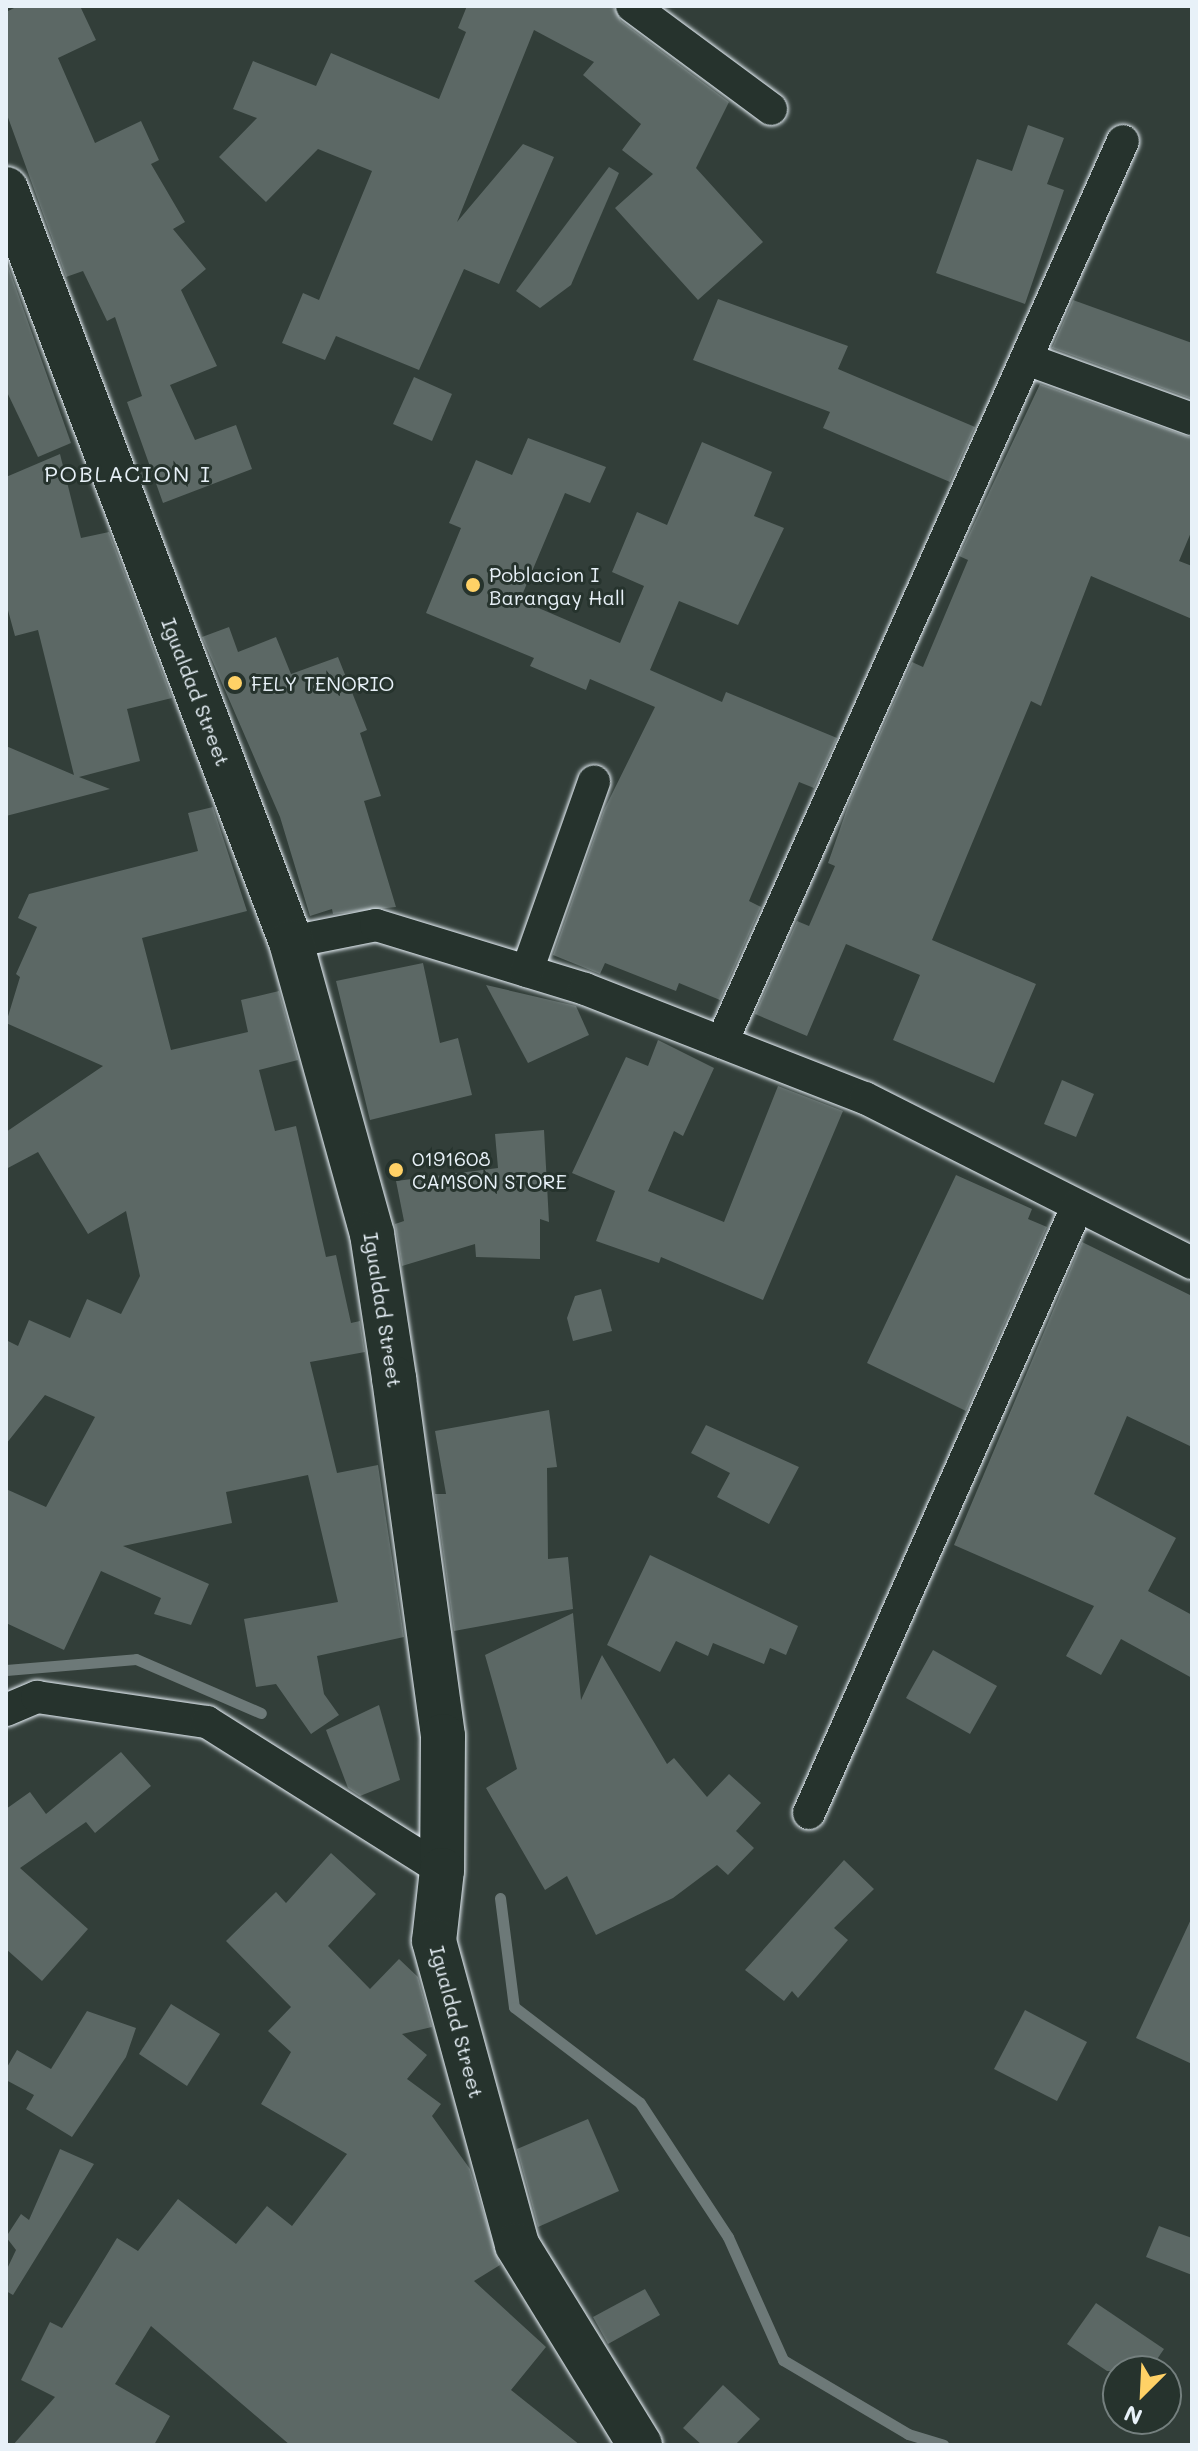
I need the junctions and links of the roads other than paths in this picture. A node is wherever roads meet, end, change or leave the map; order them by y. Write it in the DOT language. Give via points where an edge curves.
graph roads {
  1 [pos="632,6"];
  2 [pos="771,109"];
  3 [pos="1123,141"];
  4 [pos="6,189"];
  5 [pos="1029,360"];
  6 [pos="1192,419"];
  7 [pos="594,782"];
  8 [pos="291,942"];
  9 [pos="527,971"];
  10 [pos="722,1042"];
  11 [pos="1077,1207"];
  12 [pos="1192,1263"];
  13 [pos="6,1710"];
  14 [pos="809,1813"];
  15 [pos="442,1870"];
  16 [pos="640,2445"];
  1 -- 2 [label="street"];
  3 -- 5 [label="street"];
  4 -- 8 [label="street, Igualdad Street"];
  5 -- 6 [label="street"];
  5 -- 10 [label="street"];
  7 -- 9 [label="street"];
  8 -- 9 [label="street" via="376,925"];
  8 -- 15 [label="street, Igualdad Street" via="372,1234 443,1736"];
  9 -- 10 [label="street"];
  10 -- 11 [label="street" via="865,1098"];
  11 -- 12 [label="street"];
  11 -- 14 [label="street"];
  13 -- 15 [label="street" via="37,1697 207,1722"];
  15 -- 16 [label="street, Igualdad Street" via="434,1941 517,2245"];
}
